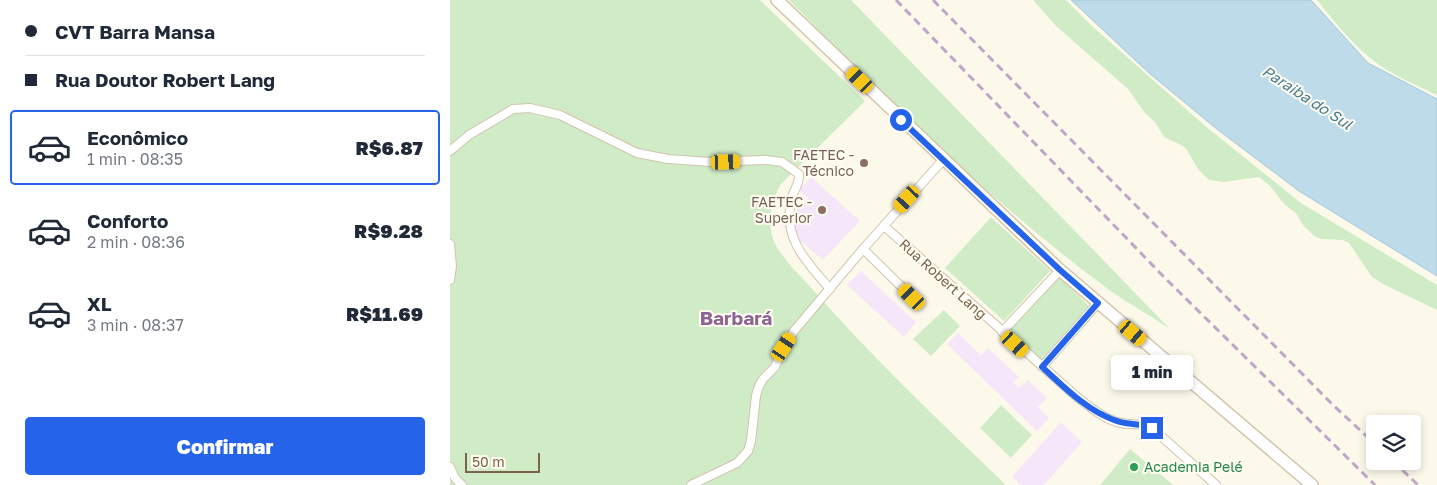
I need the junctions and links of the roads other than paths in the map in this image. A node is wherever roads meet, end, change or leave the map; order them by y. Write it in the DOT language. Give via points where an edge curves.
graph roads {
  1 [pos="777,0"];
  2 [pos="450,151"];
  3 [pos="943,160"];
  4 [pos="884,226"];
  5 [pos="450,244"];
  6 [pos="863,249"];
  7 [pos="1060,270"];
  8 [pos="450,280"];
  9 [pos="828,292"];
  10 [pos="912,297"];
  11 [pos="1098,303"];
  12 [pos="1002,332"];
  13 [pos="1042,367"];
  14 [pos="450,467"];
  15 [pos="462,485"];
  16 [pos="691,485"];
  17 [pos="1216,485"];
  18 [pos="1312,485"];
  1 -- 3 [label="main road"];
  2 -- 9 [label="street" via="469,134 513,109 530,108 560,115 637,153 710,162 782,162 799,174 791,200 791,230 804,259"];
  3 -- 4 [label="street"];
  3 -- 7 [label="main road"];
  4 -- 6 [label="street"];
  4 -- 12 [label="street, Rua Robert Lang"];
  5 -- 8 [label="street"];
  6 -- 9 [label="street"];
  6 -- 10 [label="street"];
  7 -- 11 [label="main road"];
  7 -- 12 [label="street"];
  9 -- 16 [label="street" via="794,331 775,366 759,386 748,451 737,463"];
  11 -- 13 [label="street"];
  11 -- 18 [label="main road"];
  12 -- 13 [label="street, Rua Robert Lang"];
  13 -- 17 [label="street, Rua Robert Lang" via="1102,414 1120,422 1144,425 1158,433"];
  14 -- 15 [label="street"];
}
